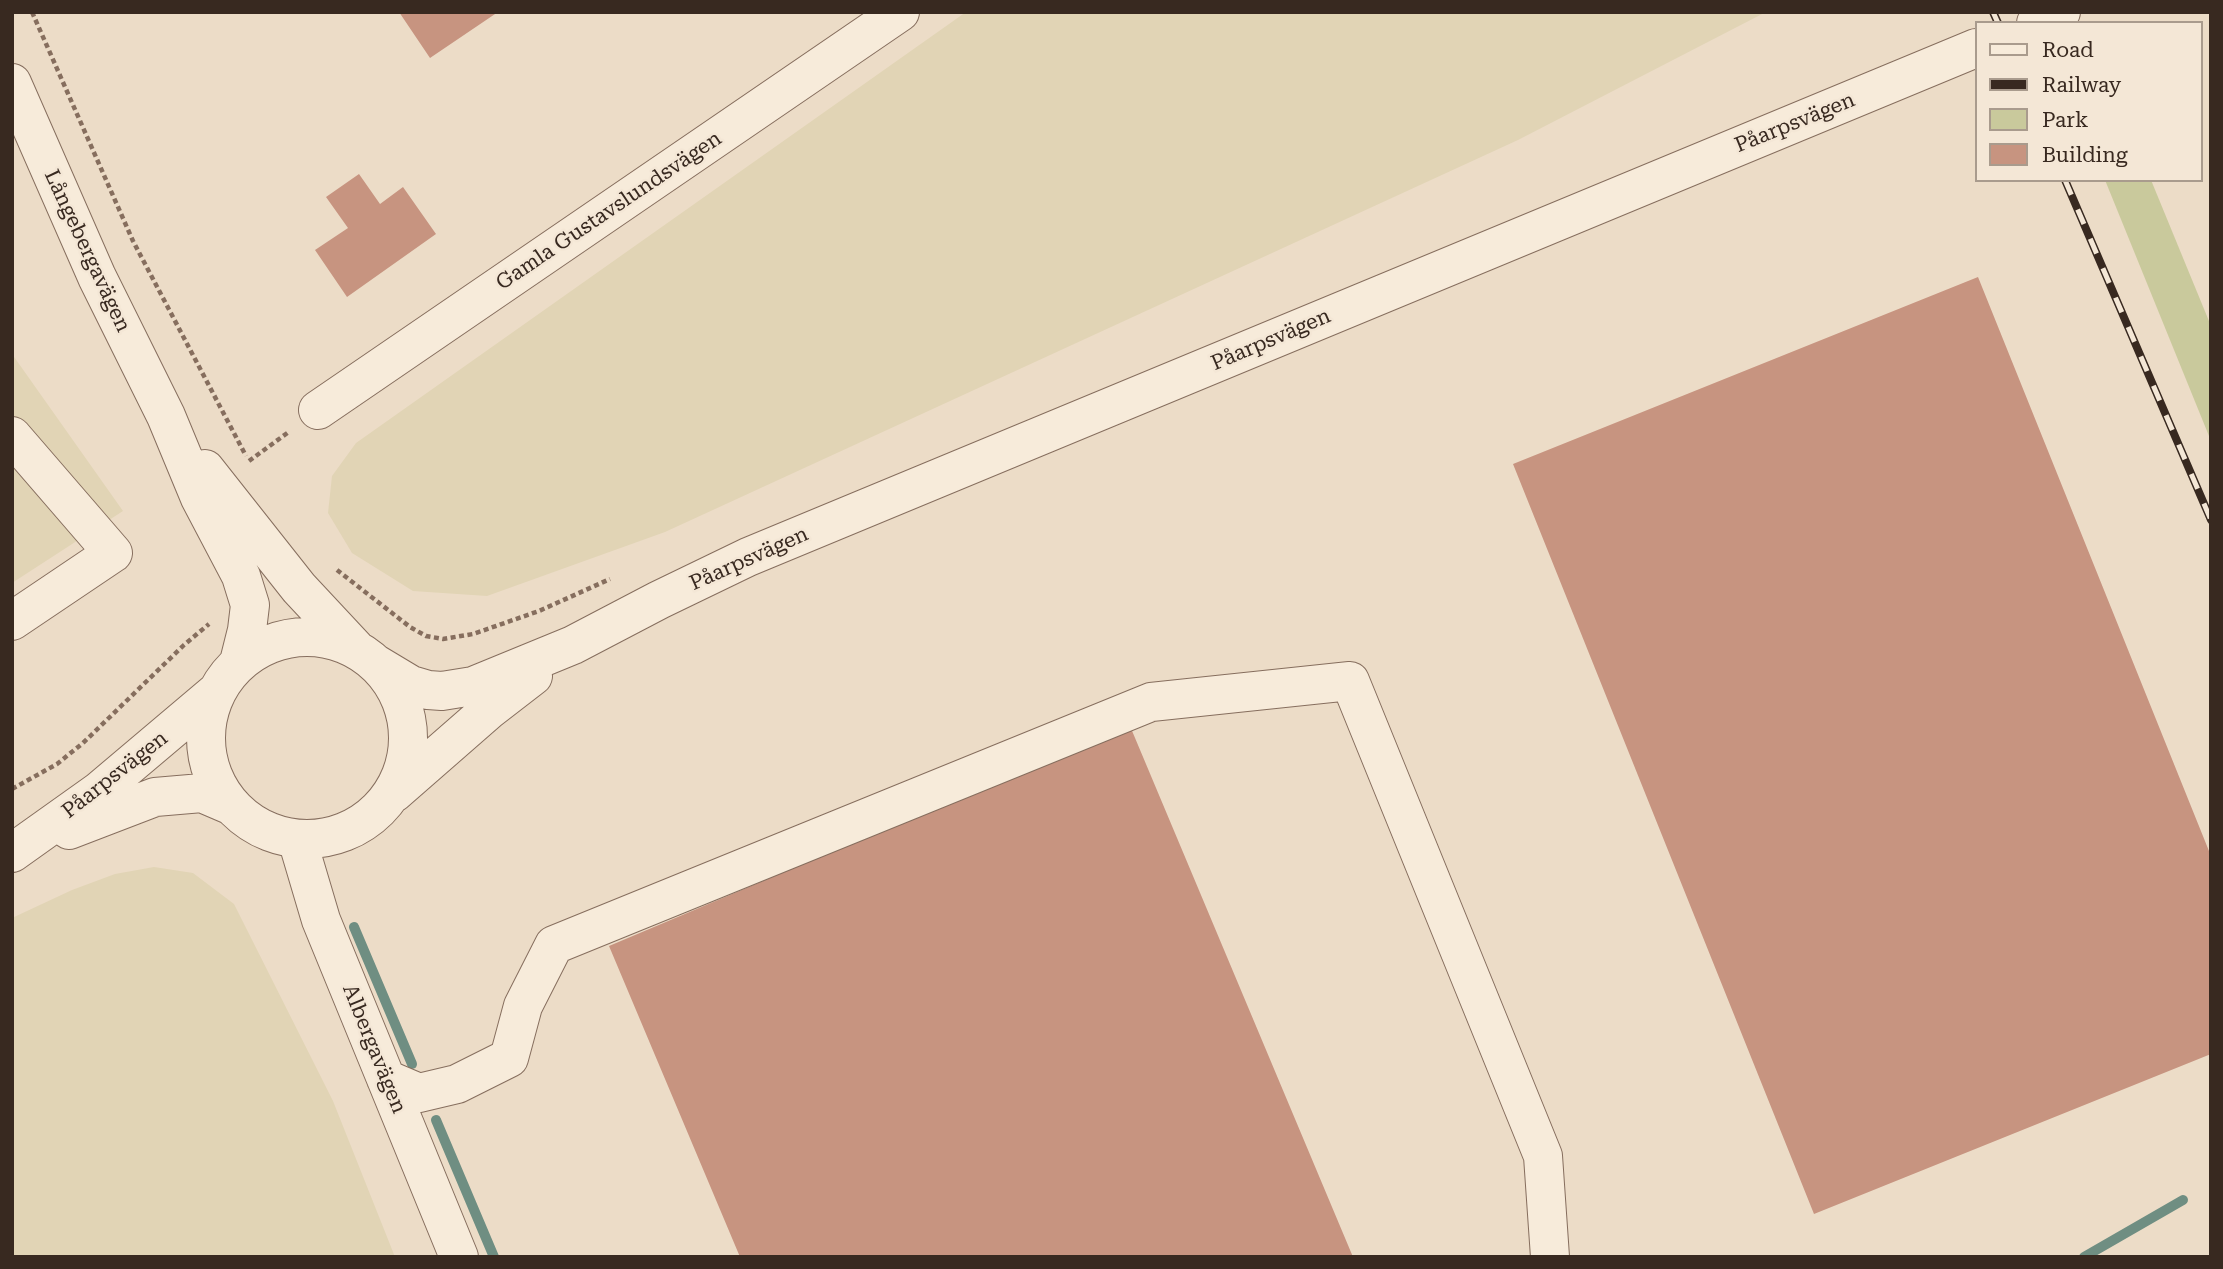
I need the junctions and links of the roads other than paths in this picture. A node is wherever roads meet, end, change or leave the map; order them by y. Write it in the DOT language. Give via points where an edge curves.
graph roads {
  1 [pos="901,12"];
  2 [pos="2060,12"];
  3 [pos="2040,21"];
  4 [pos="1974,49"];
  5 [pos="12,83"];
  6 [pos="318,410"];
  7 [pos="166,416"];
  8 [pos="12,436"];
  9 [pos="12,621"];
  10 [pos="573,645"];
  11 [pos="367,657"];
  12 [pos="239,662"];
  13 [pos="215,693"];
  14 [pos="388,799"];
  15 [pos="230,805"];
  16 [pos="297,839"];
  17 [pos="12,854"];
  18 [pos="386,1079"];
  19 [pos="459,1257"];
  20 [pos="1550,1257"];
  1 -- 6 [label="street, Gamla Gustavslundsvägen"];
  2 -- 3 [label="street"];
  4 -- 10 [label="street, Påarpsvägen" via="748,557"];
  5 -- 7 [label="street, Långebergavägen" via="97,277"];
  7 -- 11 [label="street, Långebergavägen" via="299,588"];
  7 -- 12 [label="street, Långebergavägen" via="247,593 250,606"];
  8 -- 9 [label="street" via="113,553"];
  10 -- 11 [label="street, Påarpsvägen" via="456,690 411,685"];
  10 -- 14 [label="street, Påarpsvägen" via="489,710"];
  11 -- 12 [label="street" via="334,640 309,636 284,639"];
  11 -- 14 [label="street" via="392,683 408,729 407,754"];
  12 -- 13 [label="street"];
  13 -- 15 [label="street" via="206,722 206,752 214,780"];
  13 -- 17 [label="street, Påarpsvägen" via="99,791"];
  14 -- 16 [label="street" via="348,831"];
  15 -- 16 [label="street" via="272,834"];
  15 -- 17 [label="street, Påarpsvägen" via="202,793 155,797"];
  16 -- 18 [label="street, Albergavägen" via="321,920"];
  18 -- 19 [label="street, Albergavägen"];
  18 -- 20 [label="street" via="419,1093 457,1084 509,1058 523,1006 554,945 1152,702 1350,681 1543,1156"];
}
